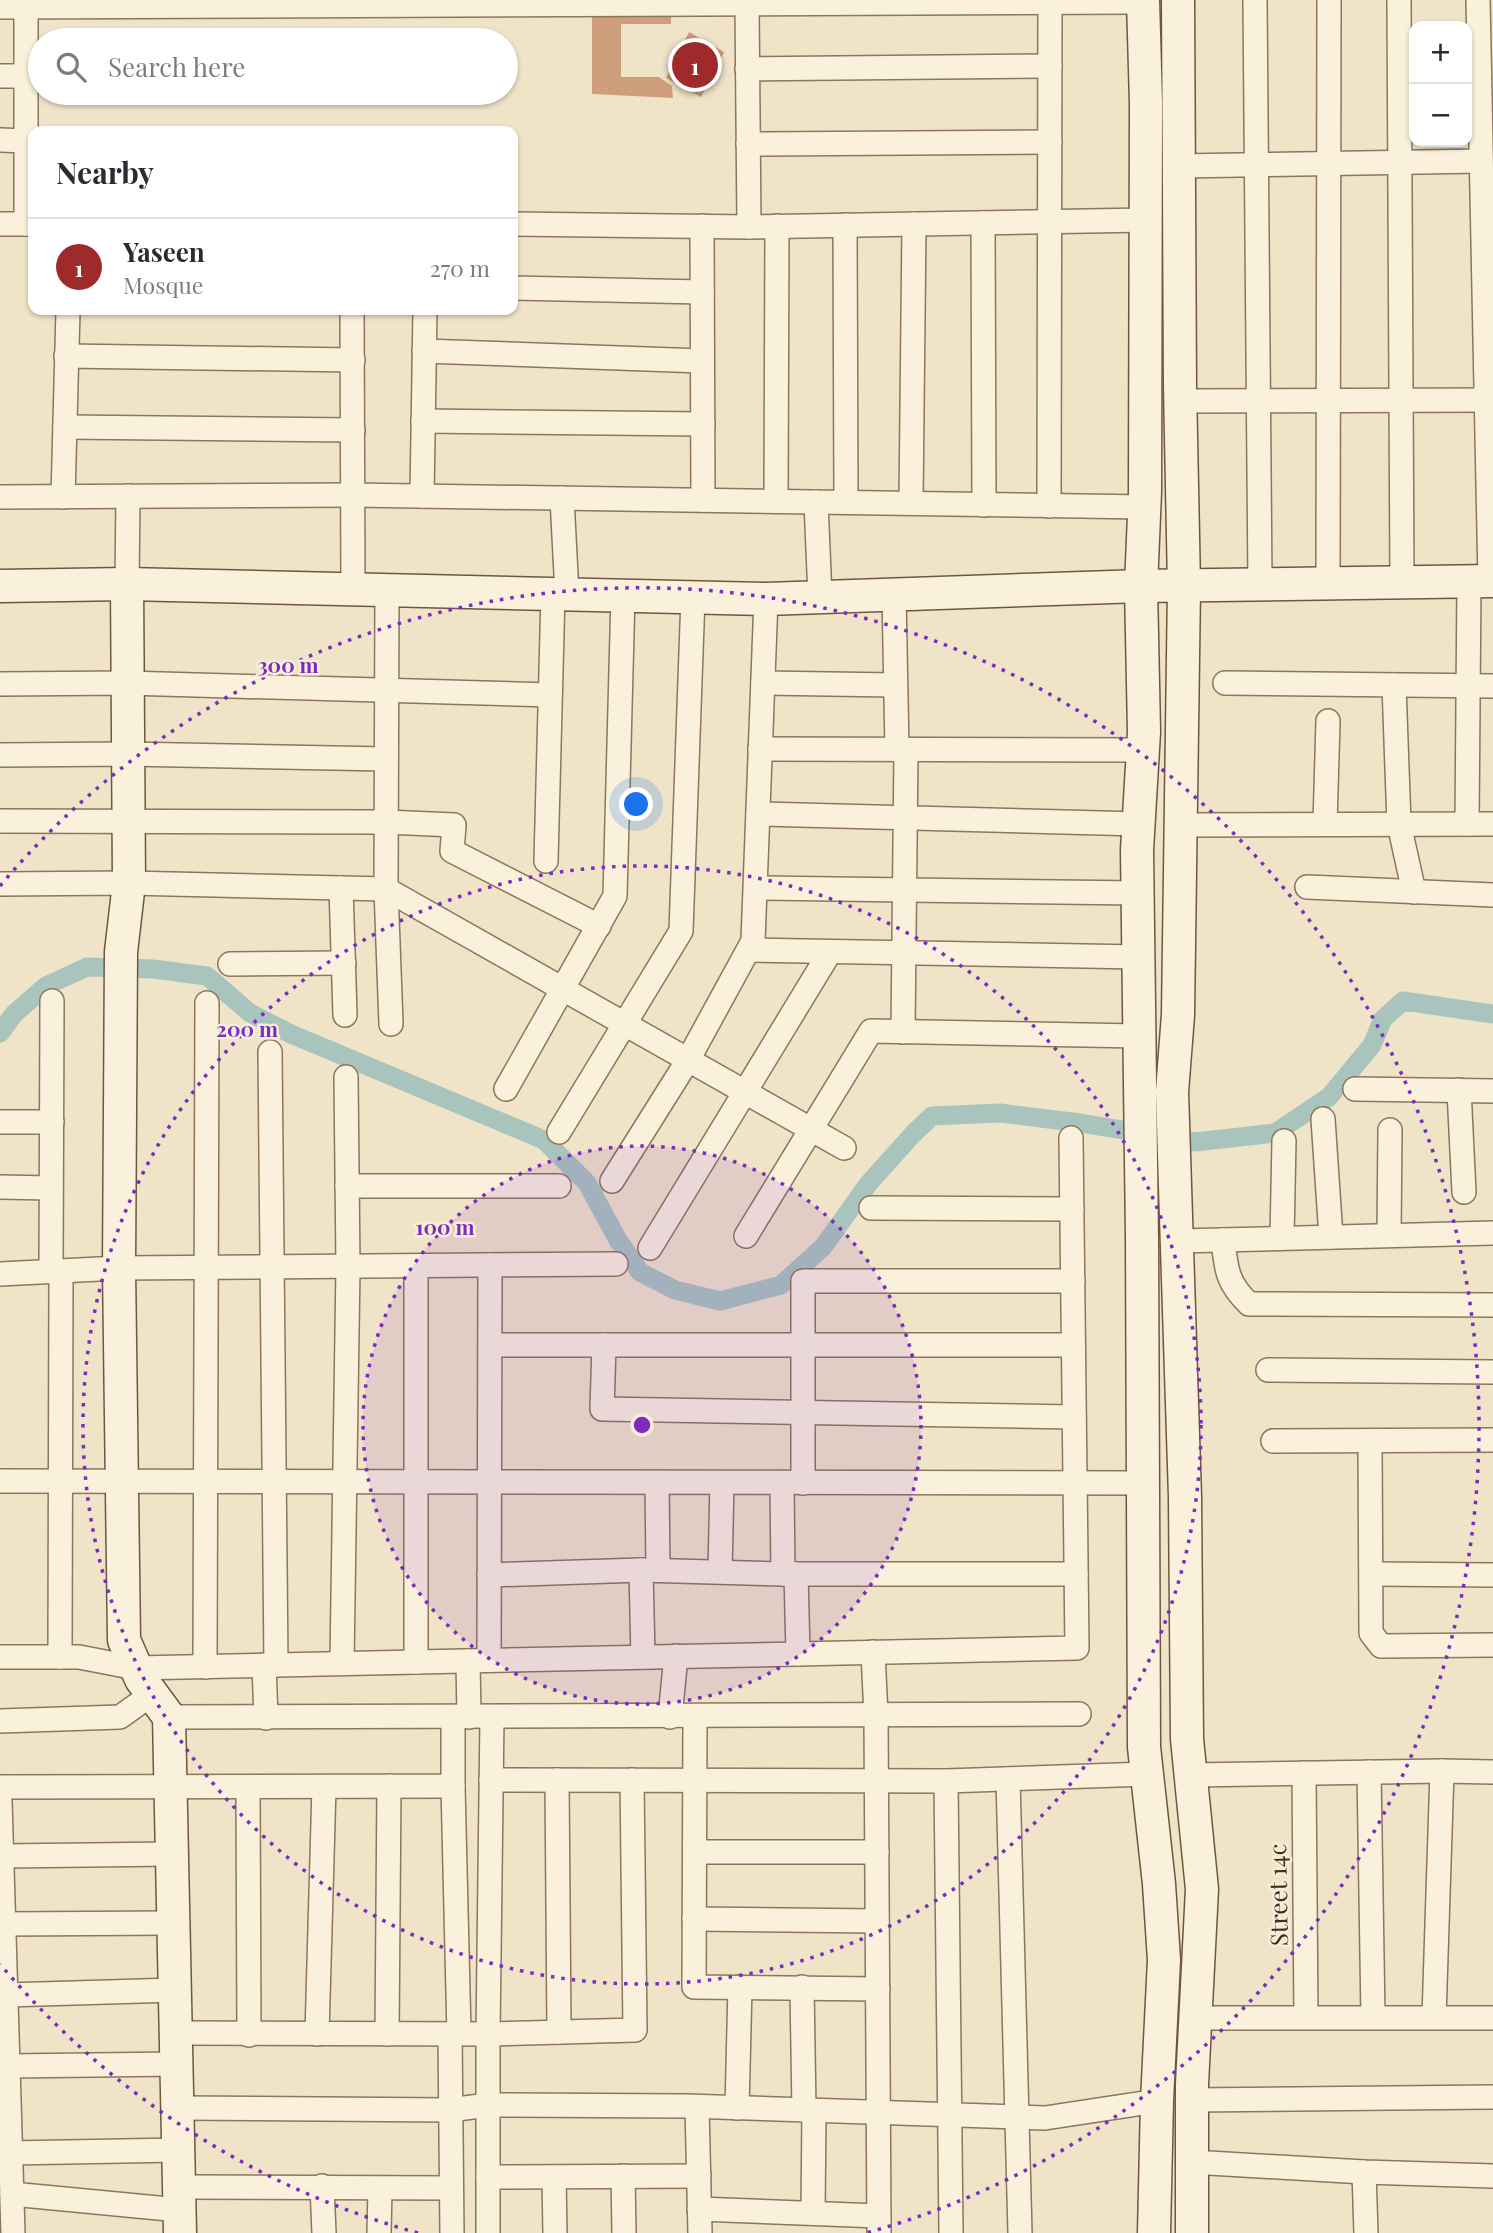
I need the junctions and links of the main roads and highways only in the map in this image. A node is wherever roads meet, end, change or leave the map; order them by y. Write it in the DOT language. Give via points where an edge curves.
graph roads {
  1 [pos="1178,0"];
  2 [pos="1143,1"];
  3 [pos="1484,581"];
  4 [pos="127,584"];
  5 [pos="0,586"];
  6 [pos="1141,586"];
  7 [pos="1184,586"];
  8 [pos="180,2210"];
  9 [pos="1154,2233"];
  10 [pos="1192,2233"];
  1 -- 7 [label="main road"];
  2 -- 6 [label="main road"];
  3 -- 7 [label="main road"];
  4 -- 5 [label="main road"];
  4 -- 6 [label="main road" via="766,598"];
  4 -- 8 [label="main road" via="128,883 121,952 119,1268 124,1640 161,1706 172,1786"];
  6 -- 7 [label="main road"];
  6 -- 9 [label="main road" via="1144,750 1138,957 1144,1747 1164,1960"];
  7 -- 10 [label="main road" via="1178,1015 1172,1092 1185,1497 1187,1740 1202,1889 1192,2100"];
}
